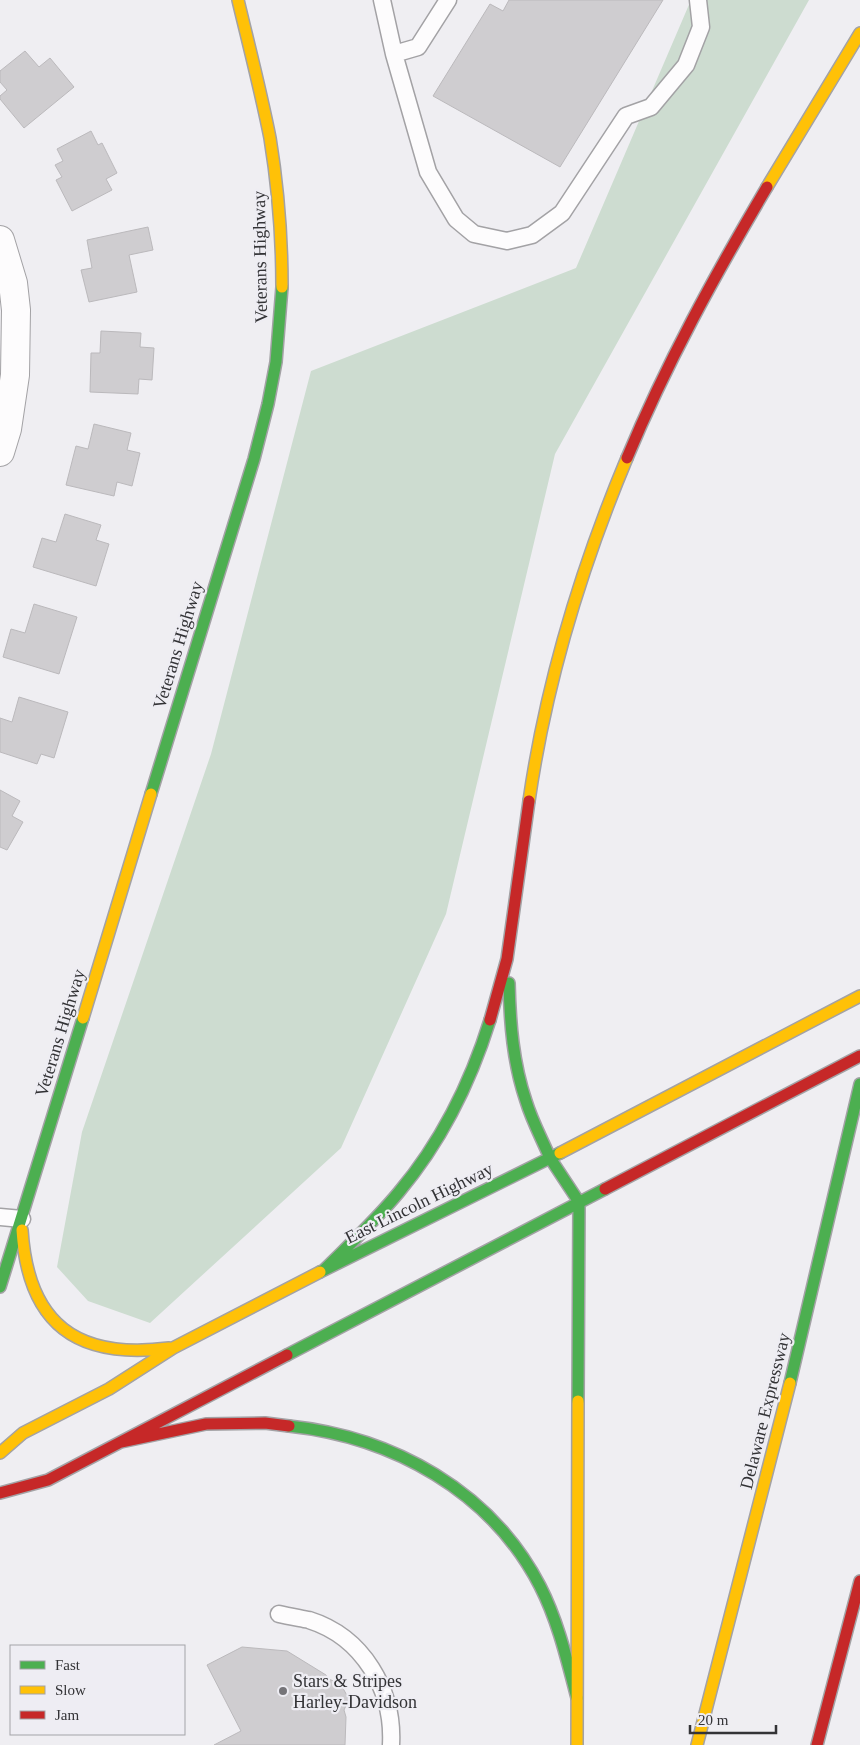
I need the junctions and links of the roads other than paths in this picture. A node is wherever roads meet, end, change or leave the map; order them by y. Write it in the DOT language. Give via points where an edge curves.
graph roads {
  1 [pos="238,0"];
  2 [pos="382,0"];
  3 [pos="448,0"];
  4 [pos="698,0"];
  5 [pos="860,34"];
  6 [pos="394,54"];
  7 [pos="0,240"];
  8 [pos="0,452"];
  9 [pos="508,957"];
  10 [pos="860,996"];
  11 [pos="860,1056"];
  12 [pos="860,1084"];
  13 [pos="550,1158"];
  14 [pos="579,1202"];
  15 [pos="0,1217"];
  16 [pos="22,1219"];
  17 [pos="325,1269"];
  18 [pos="3,1275"];
  19 [pos="0,1287"];
  20 [pos="173,1348"];
  21 [pos="121,1442"];
  22 [pos="0,1453"];
  23 [pos="0,1493"];
  24 [pos="860,1581"];
  25 [pos="278,1614"];
  26 [pos="577,1698"];
  27 [pos="391,1745"];
  28 [pos="577,1745"];
  29 [pos="697,1745"];
  30 [pos="817,1745"];
  1 -- 16 [label="main road, Veterans Highway" via="276,180 282,292 278,350 254,459"];
  2 -- 6 [label="lane"];
  3 -- 6 [label="lane" via="418,47"];
  4 -- 6 [label="lane" via="701,27 686,65 651,107 626,116 562,213 532,236 508,241 474,234 456,219 428,172"];
  5 -- 9 [label="main road" via="714,276 672,358 616,483 564,636 544,714"];
  7 -- 8 [label="street" via="13,283 16,310 15,375"];
  9 -- 13 [label="main road" via="510,1021 515,1056 531,1116"];
  9 -- 17 [label="main road" via="490,1021 456,1104 402,1189"];
  10 -- 13 [label="main road, East Lincoln Highway"];
  11 -- 14 [label="main road"];
  12 -- 29 [label="main road, Delaware Expressway" via="813,1293"];
  13 -- 14 [label="main road"];
  13 -- 17 [label="main road, East Lincoln Highway"];
  14 -- 21 [label="main road"];
  14 -- 26 [label="main road"];
  15 -- 16 [label="lane"];
  16 -- 18 [label="main road, Veterans Highway"];
  16 -- 20 [label="main road" via="23,1251 32,1284 49,1314 71,1336 94,1346 118,1350 144,1352"];
  17 -- 20 [label="main road, East Lincoln Highway"];
  18 -- 19 [label="main road, Veterans Highway"];
  20 -- 22 [label="main road, East Lincoln Highway" via="109,1389 23,1433"];
  21 -- 23 [label="main road" via="48,1480"];
  21 -- 26 [label="main road" via="217,1423 291,1425 376,1445 424,1465 458,1487 515,1544 550,1608 562,1639"];
  24 -- 30 [label="main road"];
  25 -- 27 [label="lane" via="309,1620 335,1632 356,1648 371,1666 390,1710"];
  26 -- 28 [label="main road"];
}
